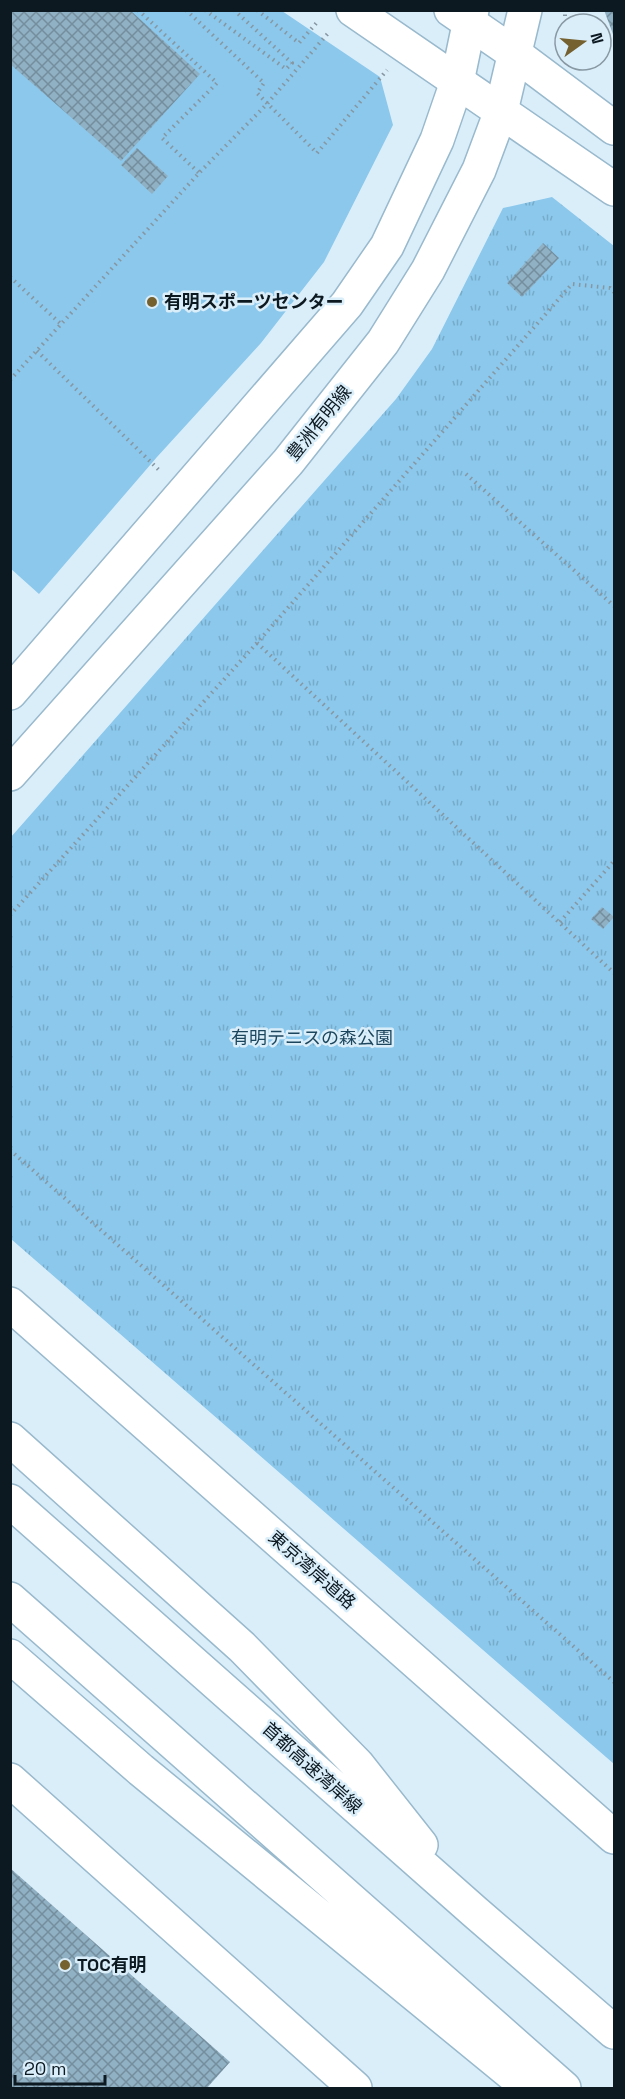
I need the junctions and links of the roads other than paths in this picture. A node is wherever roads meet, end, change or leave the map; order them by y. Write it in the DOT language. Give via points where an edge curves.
graph roads {
  1 [pos="525,10"];
  2 [pos="464,14"];
  3 [pos="342,20"];
  4 [pos="515,54"];
  5 [pos="457,82"];
  6 [pos="501,111"];
  7 [pos="615,128"];
  8 [pos="615,189"];
  9 [pos="10,693"];
  10 [pos="10,774"];
  11 [pos="10,1304"];
  12 [pos="10,1439"];
  13 [pos="10,1501"];
  14 [pos="10,1599"];
  15 [pos="10,1656"];
  16 [pos="10,1780"];
  17 [pos="615,1837"];
  18 [pos="474,1912"];
  19 [pos="615,2032"];
  20 [pos="355,2088"];
  21 [pos="529,2088"];
  22 [pos="564,2088"];
  1 -- 4 [label="main road, 豊洲有明線"];
  2 -- 4 [label="main road"];
  2 -- 5 [label="main road"];
  3 -- 5 [label="main road"];
  4 -- 6 [label="main road, 豊洲有明線"];
  4 -- 7 [label="main road"];
  5 -- 6 [label="main road"];
  5 -- 9 [label="main road" via="437,140 387,246 347,304"];
  6 -- 8 [label="main road"];
  6 -- 10 [label="main road, 豊洲有明線" via="470,190 428,270 383,342 288,462"];
  11 -- 17 [label="main road, 東京湾岸道路"];
  12 -- 18 [label="main road" via="242,1647 357,1764"];
  13 -- 18 [label="main road, 首都高速湾岸線"];
  14 -- 22 [label="main road"];
  15 -- 21 [label="main road" via="141,1770"];
  16 -- 20 [label="main road"];
  18 -- 19 [label="main road, 首都高速湾岸線"];
}
